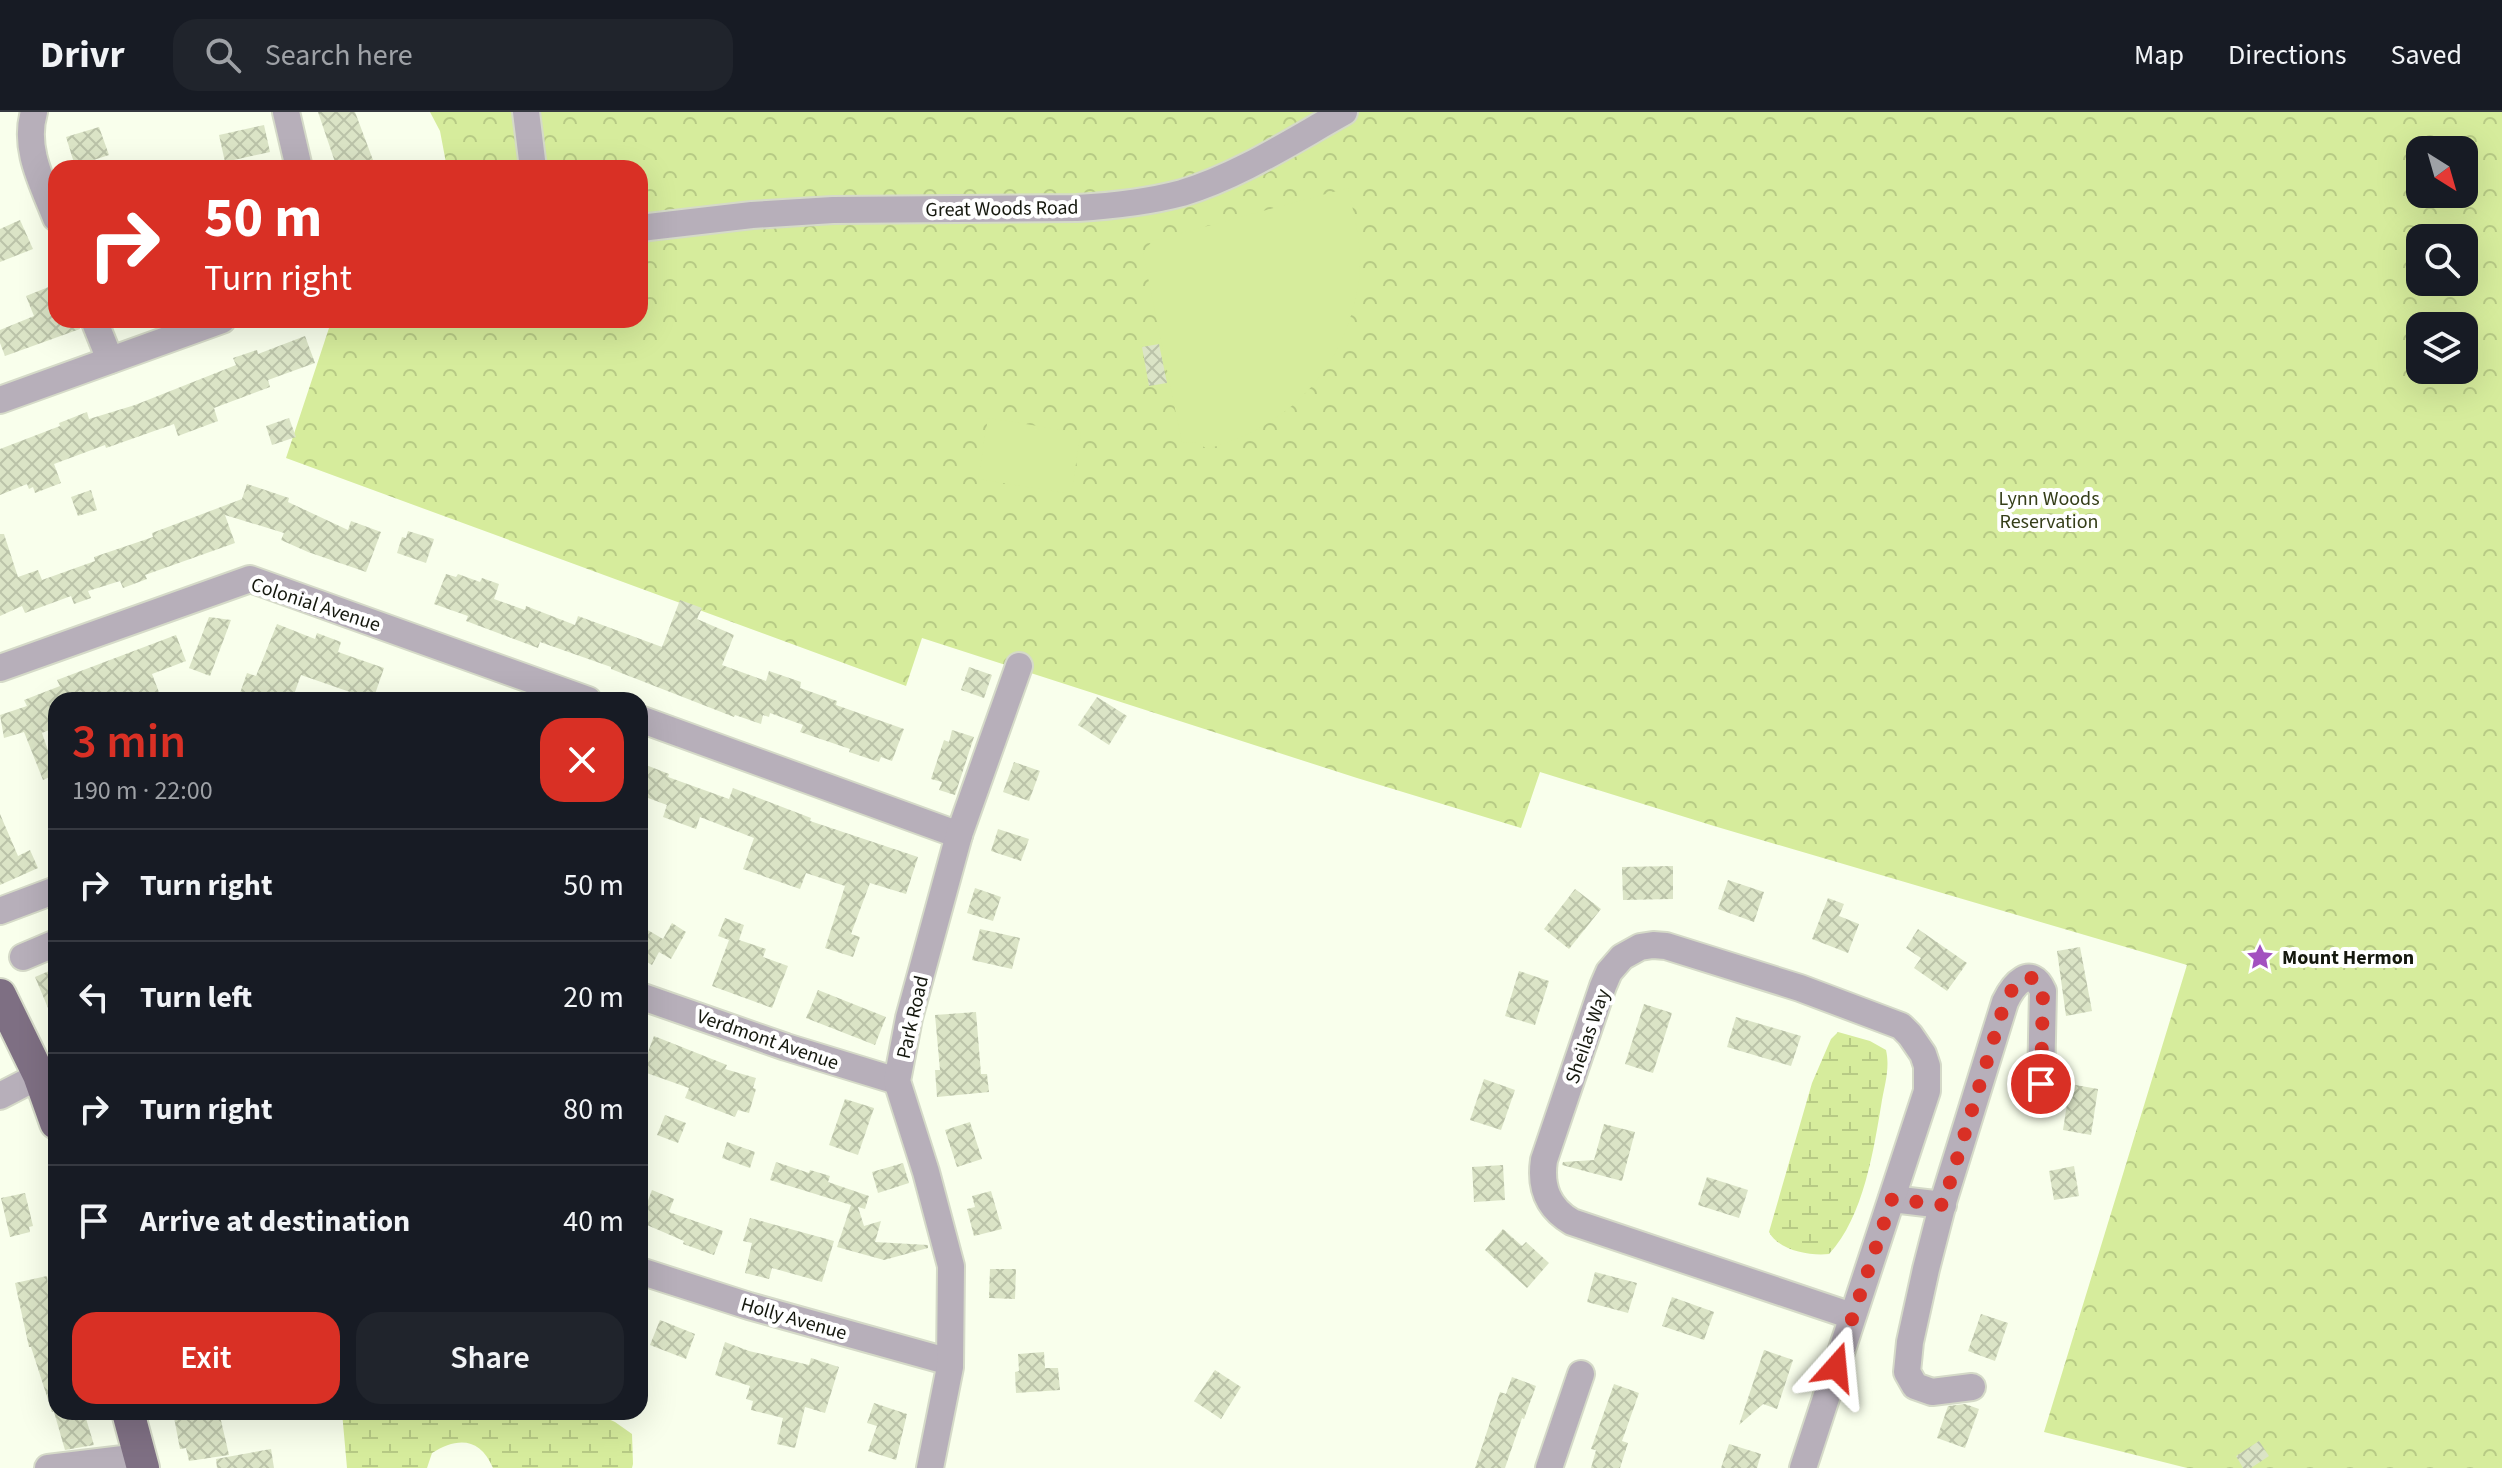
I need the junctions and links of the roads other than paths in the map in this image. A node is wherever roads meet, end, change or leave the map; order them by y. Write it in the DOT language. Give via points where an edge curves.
graph roads {
  1 [pos="34,112"];
  2 [pos="286,112"];
  3 [pos="526,112"];
  4 [pos="1344,112"];
  5 [pos="297,160"];
  6 [pos="532,160"];
  7 [pos="48,196"];
  8 [pos="648,227"];
  9 [pos="97,328"];
  10 [pos="200,328"];
  11 [pos="110,360"];
  12 [pos="0,400"];
  13 [pos="1019,666"];
  14 [pos="0,668"];
  15 [pos="566,692"];
  16 [pos="648,722"];
  17 [pos="959,835"];
  18 [pos="48,893"];
  19 [pos="0,911"];
  20 [pos="48,946"];
  21 [pos="23,957"];
  22 [pos="648,999"];
  23 [pos="5,1016"];
  24 [pos="48,1071"];
  25 [pos="897,1081"];
  26 [pos="2041,1084"];
  27 [pos="0,1096"];
  28 [pos="1892,1199"];
  29 [pos="1943,1205"];
  30 [pos="648,1274"];
  31 [pos="1852,1316"];
  32 [pos="950,1362"];
  33 [pos="1581,1374"];
  34 [pos="1972,1387"];
  35 [pos="130,1420"];
  36 [pos="142,1462"];
  37 [pos="48,1468"];
  38 [pos="930,1468"];
  39 [pos="1549,1468"];
  40 [pos="1803,1468"];
  1 -- 7 [label="street" via="31,149"];
  2 -- 5 [label="street"];
  3 -- 6 [label="street"];
  4 -- 8 [label="street, Great Woods Road" via="1211,182 1115,205 833,210"];
  9 -- 11 [label="street"];
  10 -- 11 [label="street"];
  11 -- 12 [label="street"];
  13 -- 17 [label="street, Park Road"];
  14 -- 15 [label="street, Colonial Avenue" via="250,579"];
  16 -- 17 [label="street"];
  17 -- 25 [label="street, Park Road"];
  18 -- 19 [label="street"];
  20 -- 21 [label="street"];
  22 -- 25 [label="street, Verdmont Avenue"];
  23 -- 24 [label="main road"];
  24 -- 27 [label="street"];
  25 -- 32 [label="street, Park Road" via="951,1266"];
  26 -- 29 [label="street" via="2043,991 2031,977 2013,988 2005,1002"];
  28 -- 29 [label="street"];
  28 -- 31 [label="street, Sheilas Way"];
  28 -- 31 [label="street, Sheilas Way" via="1928,1078 1918,1045 1901,1026 1666,946 1640,947 1614,964 1544,1160 1543,1185 1552,1205 1572,1222"];
  29 -- 34 [label="street" via="1907,1372 1915,1386 1932,1392"];
  30 -- 32 [label="street, Holly Avenue"];
  31 -- 40 [label="street, Sheilas Way"];
  32 -- 38 [label="street, Park Road"];
  33 -- 39 [label="street"];
  35 -- 36 [label="main road"];
  36 -- 37 [label="street"];
}
